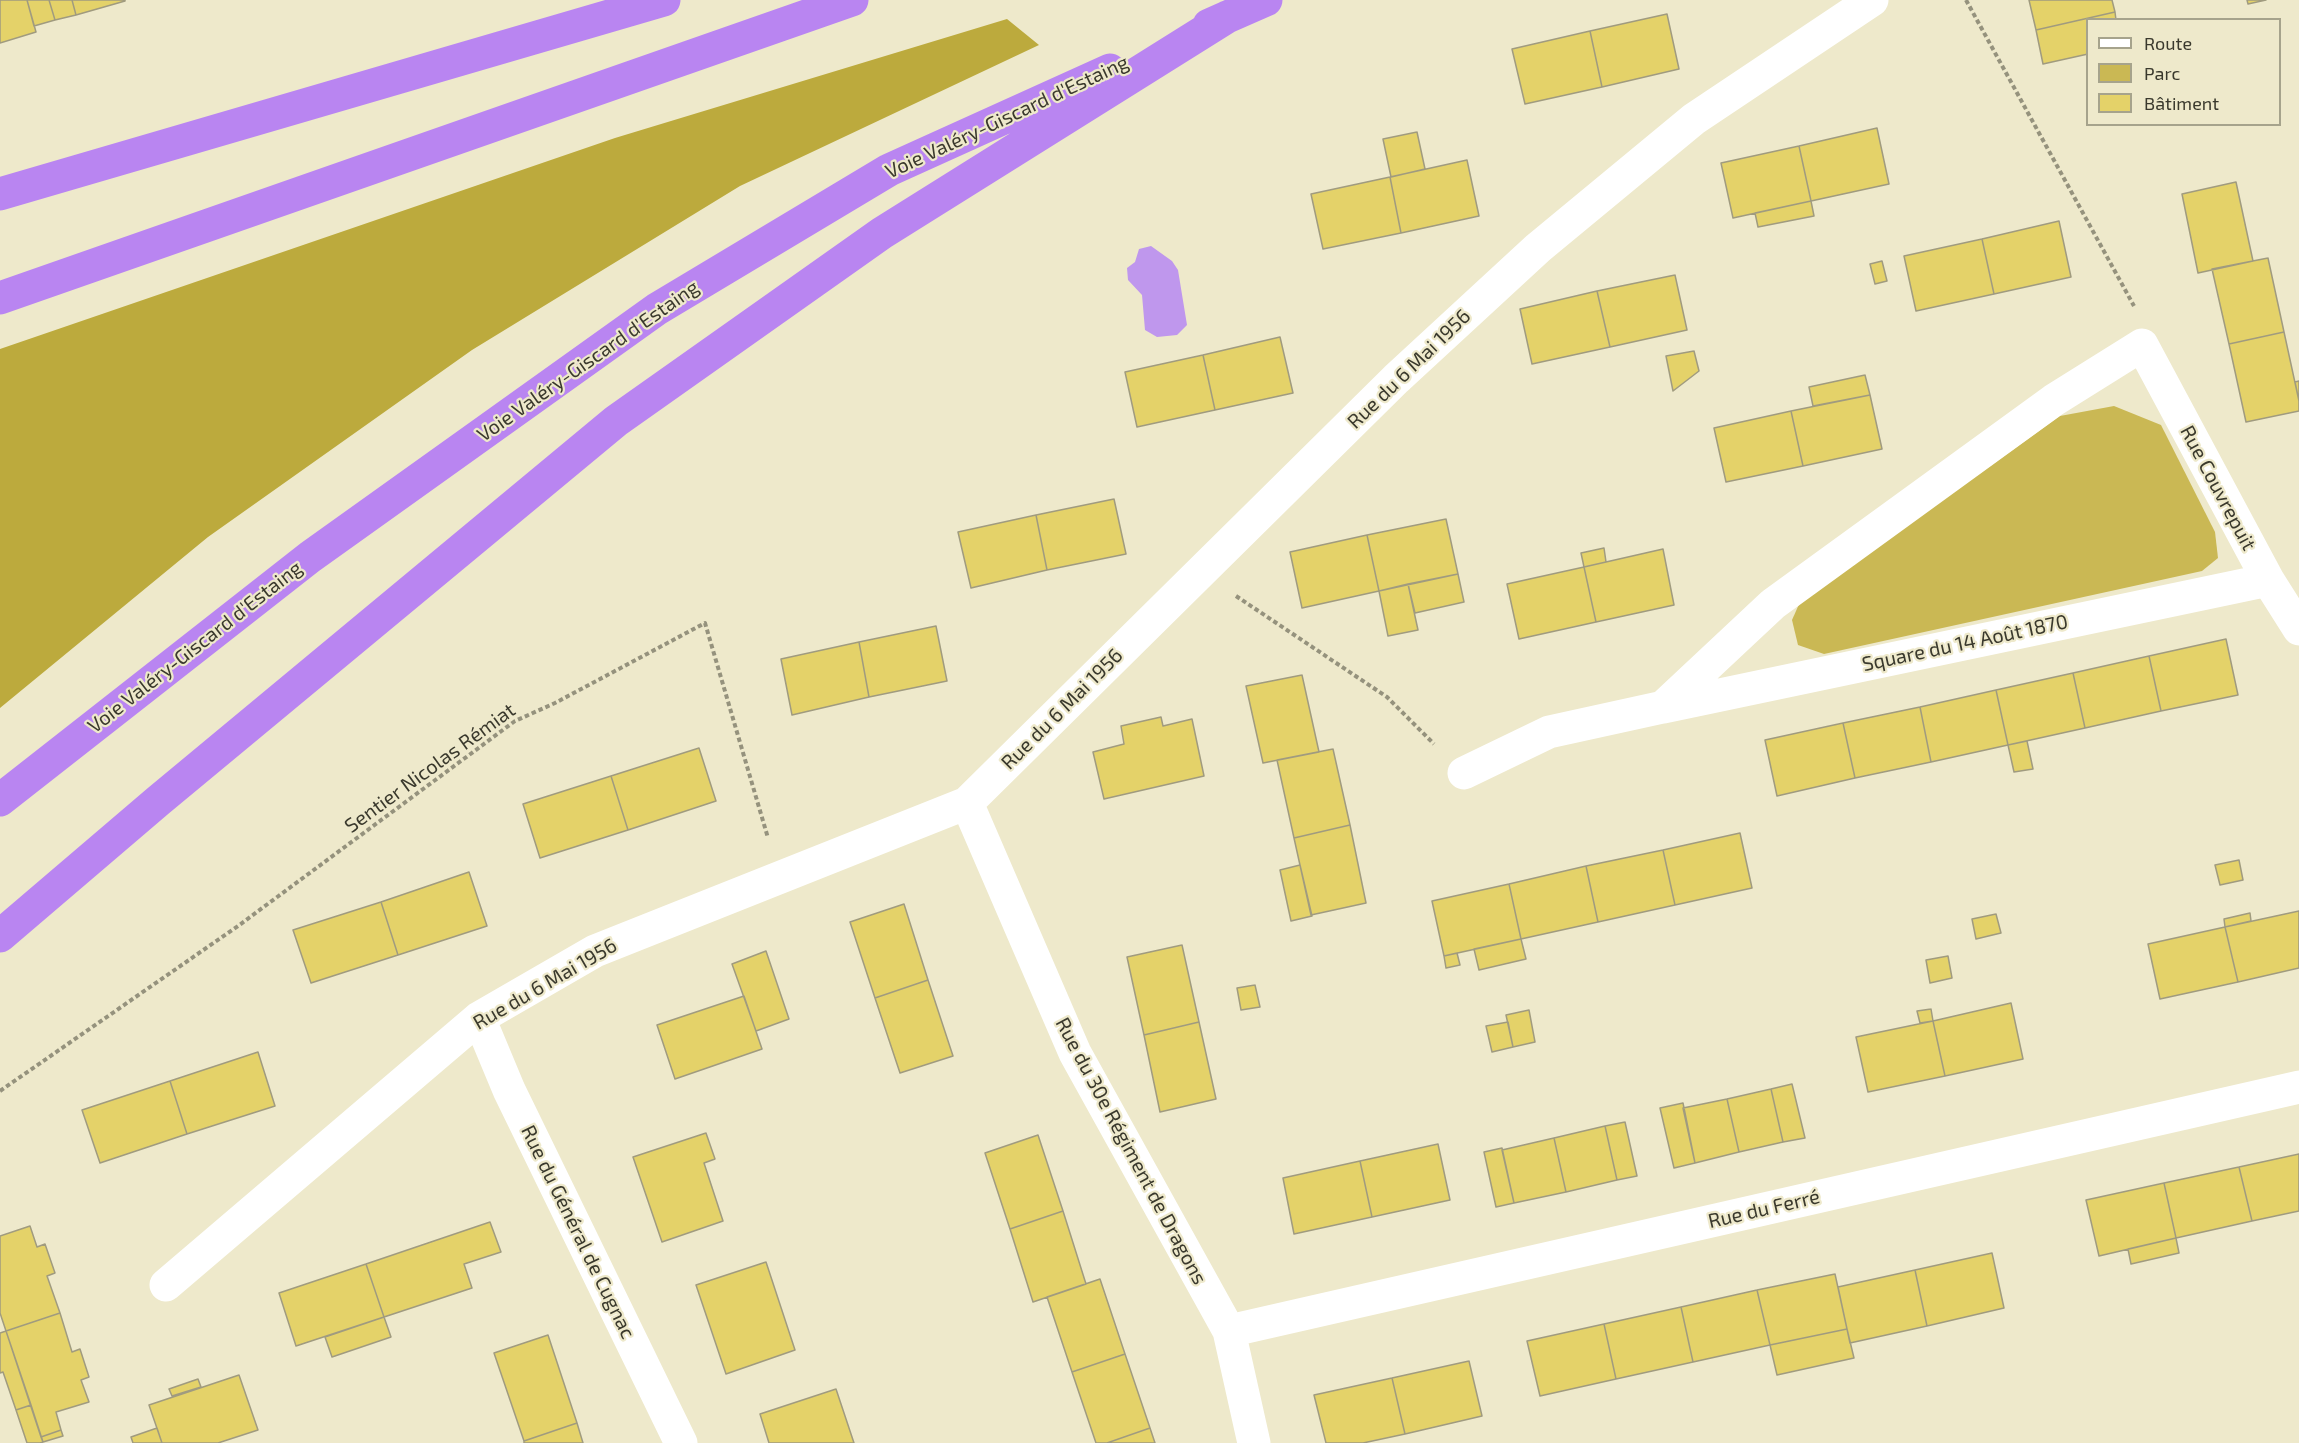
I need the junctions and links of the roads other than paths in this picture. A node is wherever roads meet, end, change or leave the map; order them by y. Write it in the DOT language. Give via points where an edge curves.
graph roads {
  1 [pos="664,0"];
  2 [pos="852,0"];
  3 [pos="1266,0"];
  4 [pos="1872,0"];
  5 [pos="1227,17"];
  6 [pos="0,194"];
  7 [pos="0,298"];
  8 [pos="2268,580"];
  9 [pos="2299,629"];
  10 [pos="1663,707"];
  11 [pos="1464,773"];
  12 [pos="0,800"];
  13 [pos="967,803"];
  14 [pos="0,936"];
  15 [pos="480,1018"];
  16 [pos="2299,1087"];
  17 [pos="166,1285"];
  18 [pos="1228,1331"];
  19 [pos="681,1443"];
  20 [pos="1254,1443"];
  1 -- 6 [label="highway"];
  2 -- 7 [label="highway"];
  3 -- 5 [label="highway, Voie Valéry-Giscard d'Estaing"];
  4 -- 13 [label="street, Rue du 6 Mai 1956" via="1694,119 1538,248 1396,379"];
  5 -- 12 [label="highway, Voie Valéry-Giscard d'Estaing" via="889,170 657,309 310,557"];
  5 -- 14 [label="highway" via="882,233 616,422"];
  8 -- 9 [label="street, Rue Couvrepuit"];
  8 -- 10 [label="street, Square du 14 Août 1870"];
  8 -- 10 [label="street, Rue Couvrepuit" via="2142,345 2054,400 1773,604"];
  10 -- 11 [label="street, Square du 14 Août 1870" via="1549,732"];
  13 -- 15 [label="street, Rue du 6 Mai 1956" via="595,951"];
  13 -- 18 [label="street, Rue du 30e Régiment de Dragons" via="1075,1053"];
  15 -- 17 [label="street, Rue du 6 Mai 1956"];
  15 -- 19 [label="street, Rue du Général de Cugnac" via="509,1090"];
  16 -- 18 [label="street, Rue du Ferré"];
  18 -- 20 [label="street"];
}
